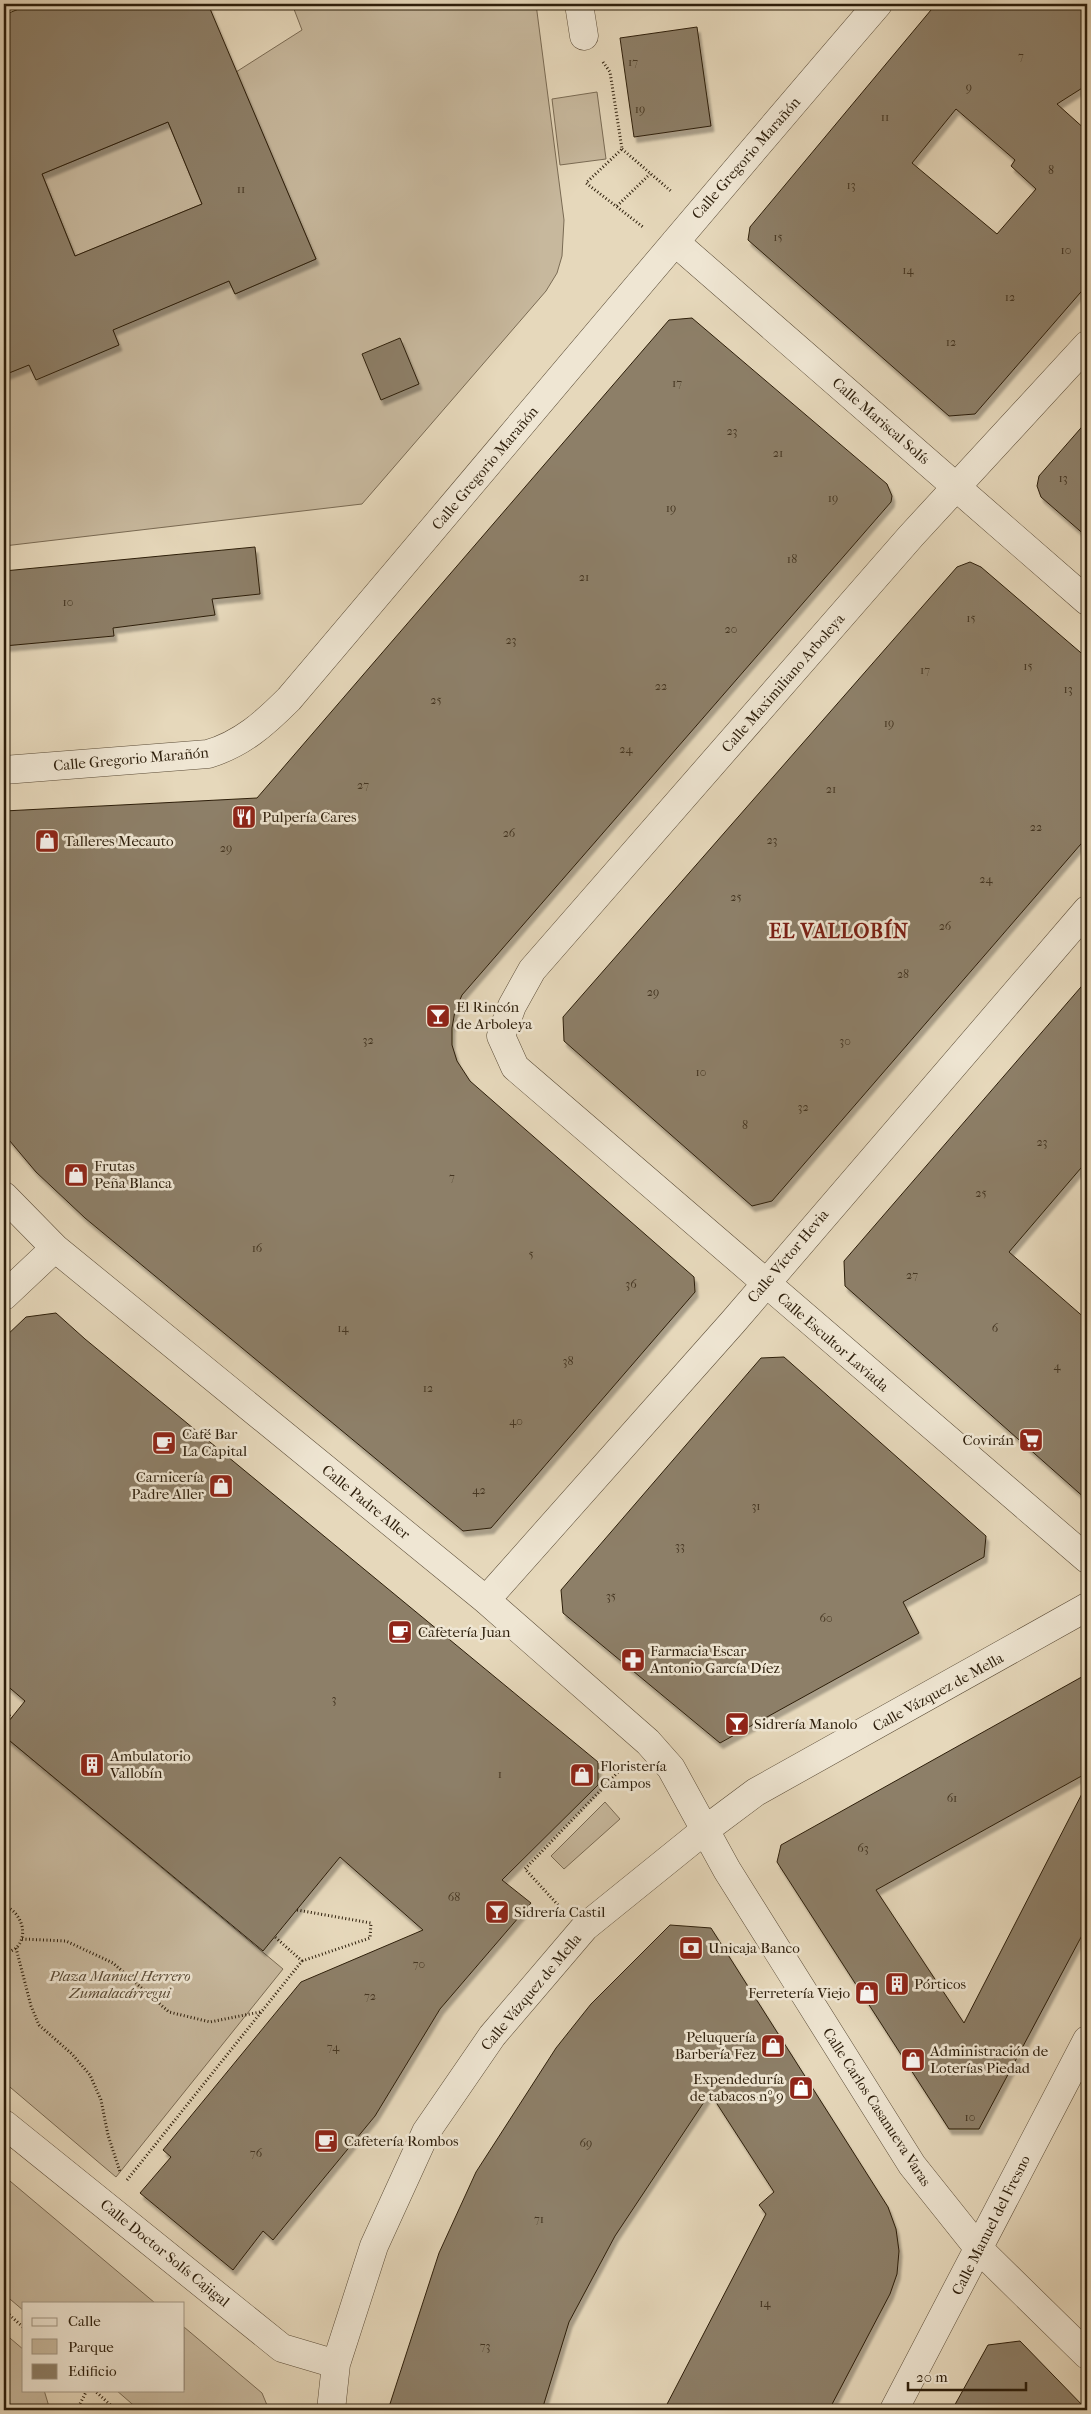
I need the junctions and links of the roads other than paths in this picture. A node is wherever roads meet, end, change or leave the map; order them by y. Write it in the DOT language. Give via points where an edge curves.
graph roads {
  1 [pos="580,4"];
  2 [pos="878,4"];
  3 [pos="584,36"];
  4 [pos="675,242"];
  5 [pos="1087,345"];
  6 [pos="956,486"];
  7 [pos="1087,601"];
  8 [pos="4,770"];
  9 [pos="1087,910"];
  10 [pos="501,1036"];
  11 [pos="4,1196"];
  12 [pos="54,1248"];
  13 [pos="765,1283"];
  14 [pos="4,1296"];
  15 [pos="1087,1559"];
  16 [pos="486,1600"];
  17 [pos="1087,1607"];
  18 [pos="705,1830"];
  19 [pos="1087,2040"];
  20 [pos="4,2124"];
  21 [pos="979,2250"];
  22 [pos="1087,2355"];
  23 [pos="336,2364"];
  24 [pos="331,2410"];
  25 [pos="894,2410"];
  1 -- 3 [label="street"];
  2 -- 4 [label="street, Calle Gregorio Marañón"];
  4 -- 6 [label="street, Calle Mariscal Solís"];
  4 -- 8 [label="street, Calle Gregorio Marañón" via="289,699 251,733 225,749 191,757"];
  5 -- 6 [label="street, Calle Maximiliano Arboleya"];
  6 -- 7 [label="street, Calle Mariscal Solís"];
  6 -- 10 [label="street, Calle Maximiliano Arboleya" via="532,970 512,1006"];
  9 -- 13 [label="street, Calle Víctor Hevia"];
  10 -- 13 [label="street, Calle Escultor Laviada" via="515,1067"];
  11 -- 12 [label="street, Calle Padre Aller"];
  12 -- 14 [label="street"];
  12 -- 16 [label="street, Calle Padre Aller"];
  13 -- 15 [label="street, Calle Escultor Laviada"];
  13 -- 16 [label="street, Calle Víctor Hevia"];
  16 -- 18 [label="street, Calle Padre Aller" via="648,1742 671,1768"];
  17 -- 18 [label="street, Calle Vázquez de Mella" via="756,1792"];
  18 -- 21 [label="street, Calle Carlos Casanueva Varas" via="912,2166"];
  18 -- 23 [label="street, Calle Vázquez de Mella" via="582,1931 492,2036 426,2132 374,2246"];
  19 -- 21 [label="street, Calle Manuel del Fresno"];
  20 -- 23 [label="street, Calle Doctor Solís Cajigal" via="282,2348"];
  21 -- 22 [label="street, Calle Carlos Casanueva Varas"];
  21 -- 25 [label="street, Calle Manuel del Fresno"];
  23 -- 24 [label="street, Calle Vázquez de Mella"];
}
